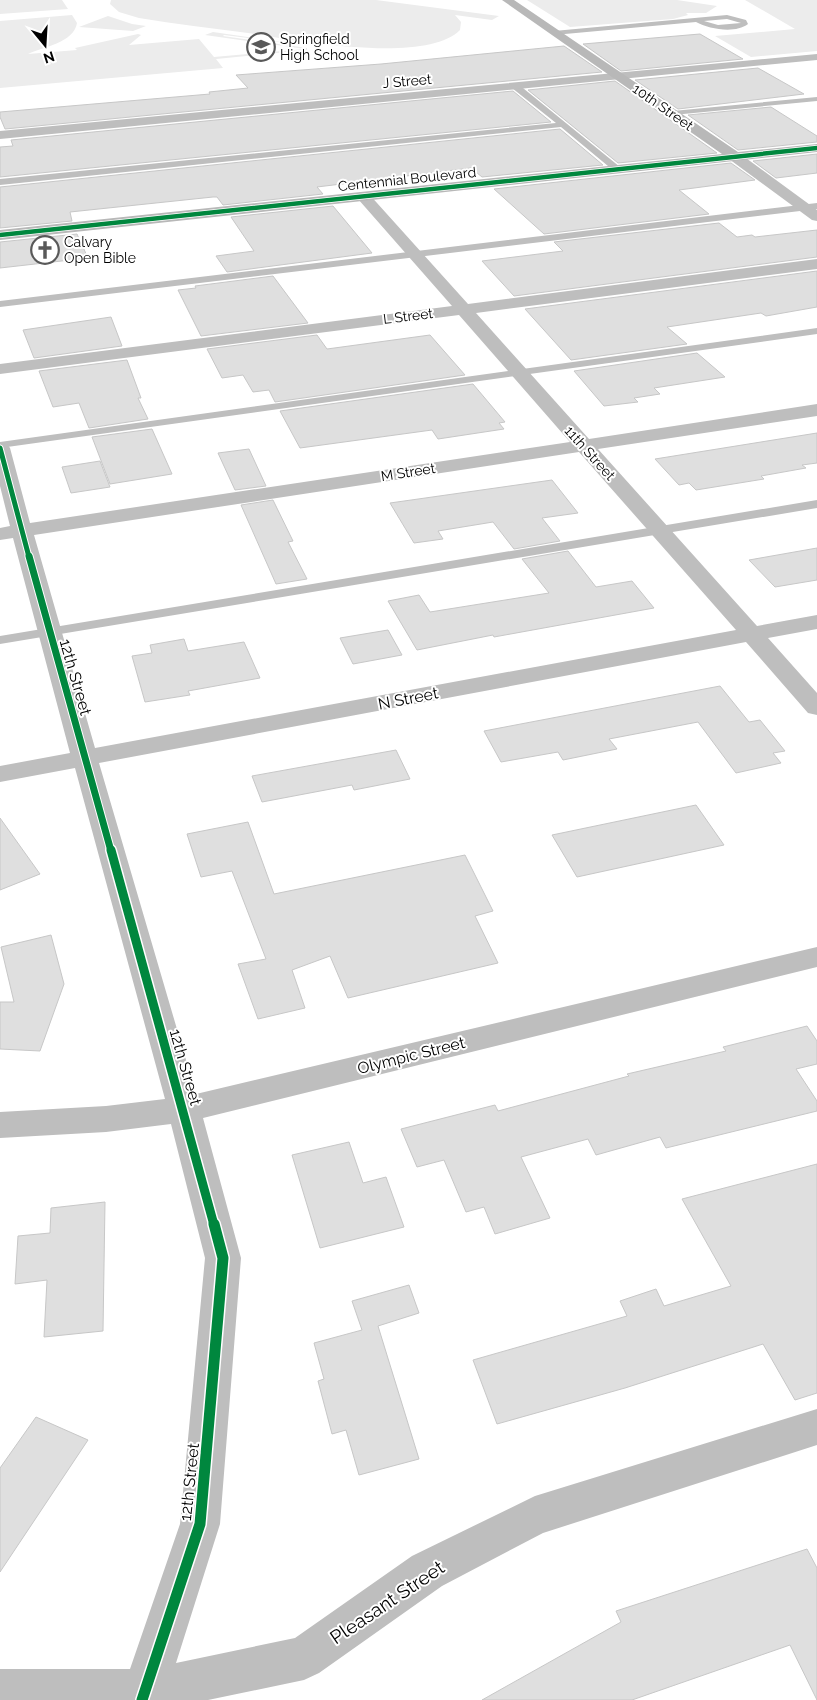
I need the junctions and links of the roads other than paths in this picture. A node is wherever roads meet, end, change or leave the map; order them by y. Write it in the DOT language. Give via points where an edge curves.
graph roads {
  1 [pos="506,0"];
  2 [pos="697,20"];
  3 [pos="554,33"];
  4 [pos="817,57"];
  5 [pos="619,76"];
  6 [pos="515,86"];
  7 [pos="817,99"];
  8 [pos="673,113"];
  9 [pos="563,124"];
  10 [pos="0,135"];
  11 [pos="817,148"];
  12 [pos="734,156"];
  13 [pos="617,169"];
  14 [pos="0,182"];
  15 [pos="364,196"];
  16 [pos="811,207"];
  17 [pos="817,217"];
  18 [pos="0,235"];
  19 [pos="414,254"];
  20 [pos="817,264"];
  21 [pos="0,304"];
  22 [pos="464,309"];
  23 [pos="817,331"];
  24 [pos="0,368"];
  25 [pos="518,372"];
  26 [pos="817,410"];
  27 [pos="583,445"];
  28 [pos="0,447"];
  29 [pos="817,504"];
  30 [pos="660,530"];
  31 [pos="11,532"];
  32 [pos="817,622"];
  33 [pos="49,632"];
  34 [pos="752,634"];
  35 [pos="0,640"];
  36 [pos="817,708"];
  37 [pos="85,758"];
  38 [pos="0,774"];
  39 [pos="817,956"];
  40 [pos="184,1110"];
  41 [pos="0,1125"];
  42 [pos="817,1427"];
  43 [pos="0,1691"];
  44 [pos="144,1695"];
  1 -- 3 [label="main road, 10th Street"];
  2 -- 2 [label="lane" via="727,17 745,24 714,27"];
  2 -- 3 [label="lane"];
  3 -- 5 [label="main road, 10th Street"];
  4 -- 5 [label="street, J Street"];
  5 -- 6 [label="street, J Street"];
  5 -- 8 [label="main road, 10th Street"];
  6 -- 9 [label="lane"];
  6 -- 10 [label="street, J Street"];
  7 -- 8 [label="lane"];
  8 -- 12 [label="main road, 10th Street"];
  9 -- 13 [label="lane"];
  9 -- 14 [label="lane"];
  11 -- 12 [label="main road, Centennial Boulevard"];
  12 -- 13 [label="main road, Centennial Boulevard"];
  12 -- 16 [label="street, 10th Street"];
  13 -- 15 [label="main road, Centennial Boulevard"];
  15 -- 18 [label="main road, Centennial Boulevard"];
  15 -- 19 [label="street, 11th Street"];
  16 -- 17 [label="street, 10th Street"];
  16 -- 19 [label="lane"];
  19 -- 21 [label="lane"];
  19 -- 22 [label="street, 11th Street"];
  20 -- 22 [label="street, L Street"];
  22 -- 24 [label="street, L Street"];
  22 -- 25 [label="street, 11th Street"];
  23 -- 25 [label="lane"];
  25 -- 27 [label="street, 11th Street"];
  25 -- 28 [label="lane"];
  26 -- 27 [label="street, M Street"];
  27 -- 30 [label="street, 11th Street"];
  27 -- 31 [label="street, M Street"];
  28 -- 31 [label="street, 12th Street"];
  29 -- 30 [label="lane"];
  30 -- 33 [label="lane"];
  30 -- 34 [label="street, 11th Street"];
  31 -- 33 [label="street, 12th Street"];
  32 -- 34 [label="street, N Street"];
  33 -- 35 [label="lane"];
  33 -- 37 [label="street, 12th Street"];
  34 -- 36 [label="street, 11th Street"];
  34 -- 37 [label="street, N Street"];
  37 -- 38 [label="street, N Street"];
  37 -- 40 [label="street, 12th Street"];
  39 -- 40 [label="street, Olympic Street"];
  40 -- 41 [label="street, Olympic Street" via="106,1119"];
  40 -- 44 [label="street, 12th Street" via="223,1258 200,1524"];
  42 -- 44 [label="street, Pleasant Street" via="535,1516 428,1571 304,1658"];
  43 -- 44 [label="street, Pleasant Street"];
}
